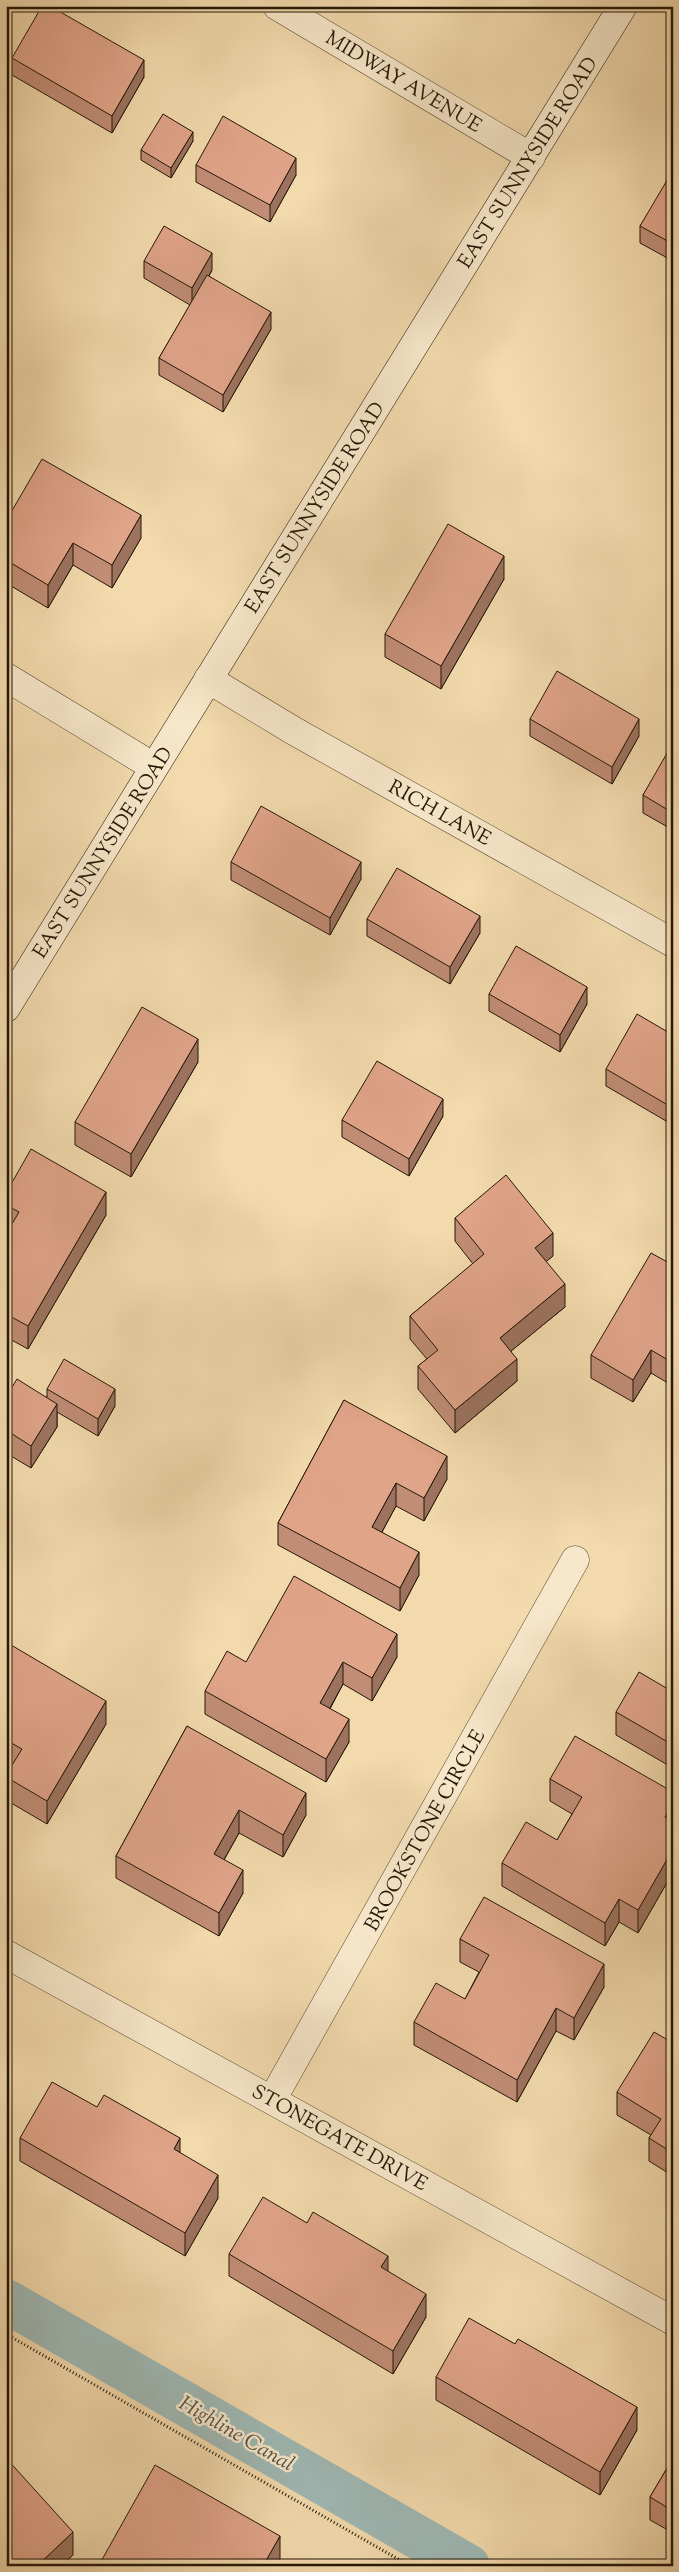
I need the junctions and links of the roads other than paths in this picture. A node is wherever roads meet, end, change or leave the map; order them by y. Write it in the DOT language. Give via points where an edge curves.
graph roads {
  1 [pos="277,6"];
  2 [pos="623,6"];
  3 [pos="531,157"];
  4 [pos="6,677"];
  5 [pos="208,679"];
  6 [pos="154,767"];
  7 [pos="673,942"];
  8 [pos="6,1008"];
  9 [pos="575,1560"];
  10 [pos="6,1954"];
  11 [pos="272,2100"];
  12 [pos="673,2321"];
  1 -- 3 [label="street, MIDWAY AVENUE"];
  2 -- 3 [label="street, EAST SUNNYSIDE ROAD"];
  3 -- 5 [label="street, EAST SUNNYSIDE ROAD"];
  4 -- 6 [label="street"];
  5 -- 6 [label="street, EAST SUNNYSIDE ROAD"];
  5 -- 7 [label="street, RICH LANE" via="294,731"];
  6 -- 8 [label="street, EAST SUNNYSIDE ROAD"];
  9 -- 11 [label="street, BROOKSTONE CIRCLE"];
  10 -- 11 [label="street, STONEGATE DRIVE"];
  11 -- 12 [label="street, STONEGATE DRIVE"];
}
